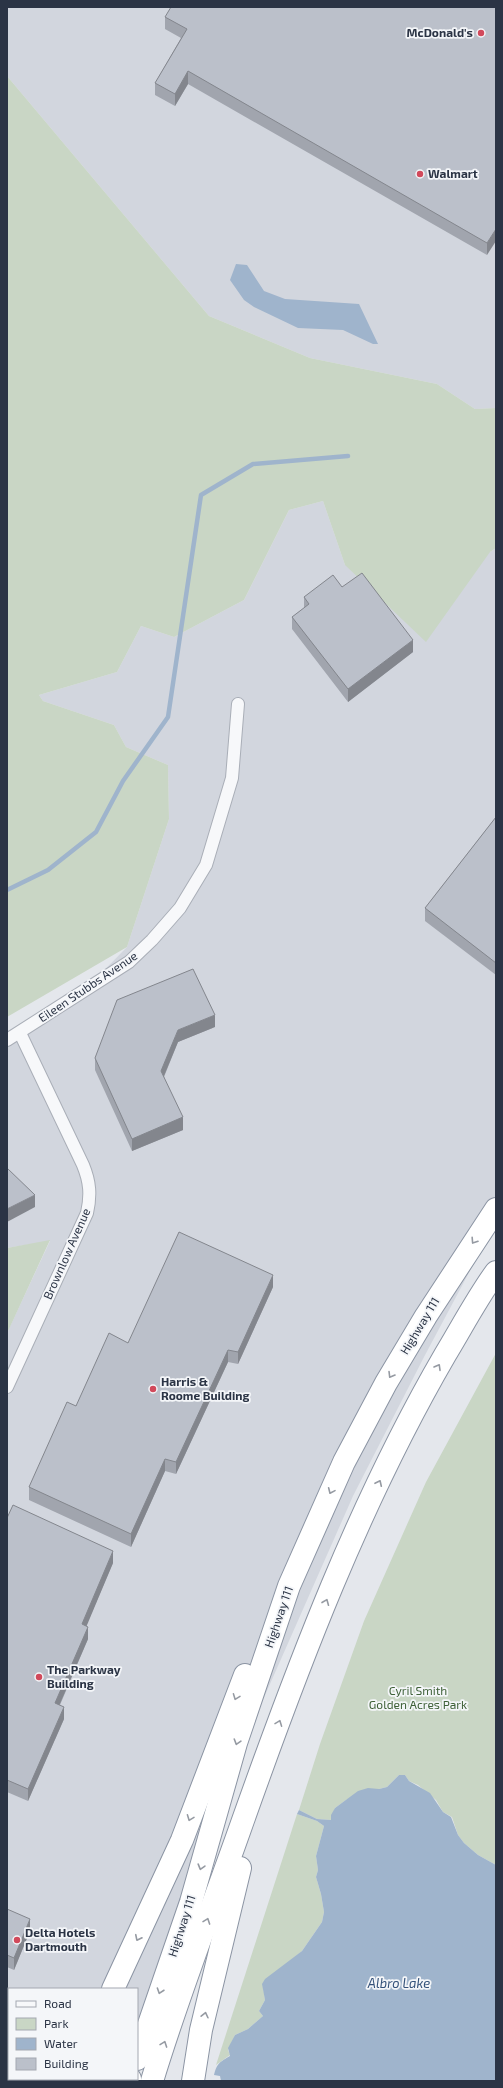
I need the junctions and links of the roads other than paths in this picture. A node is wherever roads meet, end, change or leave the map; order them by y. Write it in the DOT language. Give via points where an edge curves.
graph roads {
  1 [pos="238,704"];
  2 [pos="20,1033"];
  3 [pos="7,1040"];
  4 [pos="496,1209"];
  5 [pos="496,1272"];
  6 [pos="7,1387"];
  7 [pos="289,1586"];
  8 [pos="265,1759"];
  9 [pos="113,1988"];
  10 [pos="138,2056"];
  11 [pos="152,2081"];
  12 [pos="193,2081"];
  1 -- 2 [label="street, Eileen Stubbs Avenue" via="232,778 206,865 180,908 129,962"];
  2 -- 3 [label="street, Eileen Stubbs Avenue"];
  2 -- 6 [label="street, Brownlow Avenue" via="83,1165 89,1180 90,1199 88,1213"];
  4 -- 7 [label="highway, Highway 111, one-way" via="430,1309 386,1383 344,1462"];
  8 -- 5 [label="highway, Highway 111, one-way" via="342,1563 391,1456 427,1386 482,1291"];
  7 -- 9 [label="highway, one-way" via="240,1685 182,1840"];
  7 -- 10 [label="highway, Highway 111, one-way" via="236,1743 191,1902"];
  11 -- 8 [label="highway, Highway 111, one-way"];
  12 -- 8 [label="highway, one-way" via="201,2030"];
}
